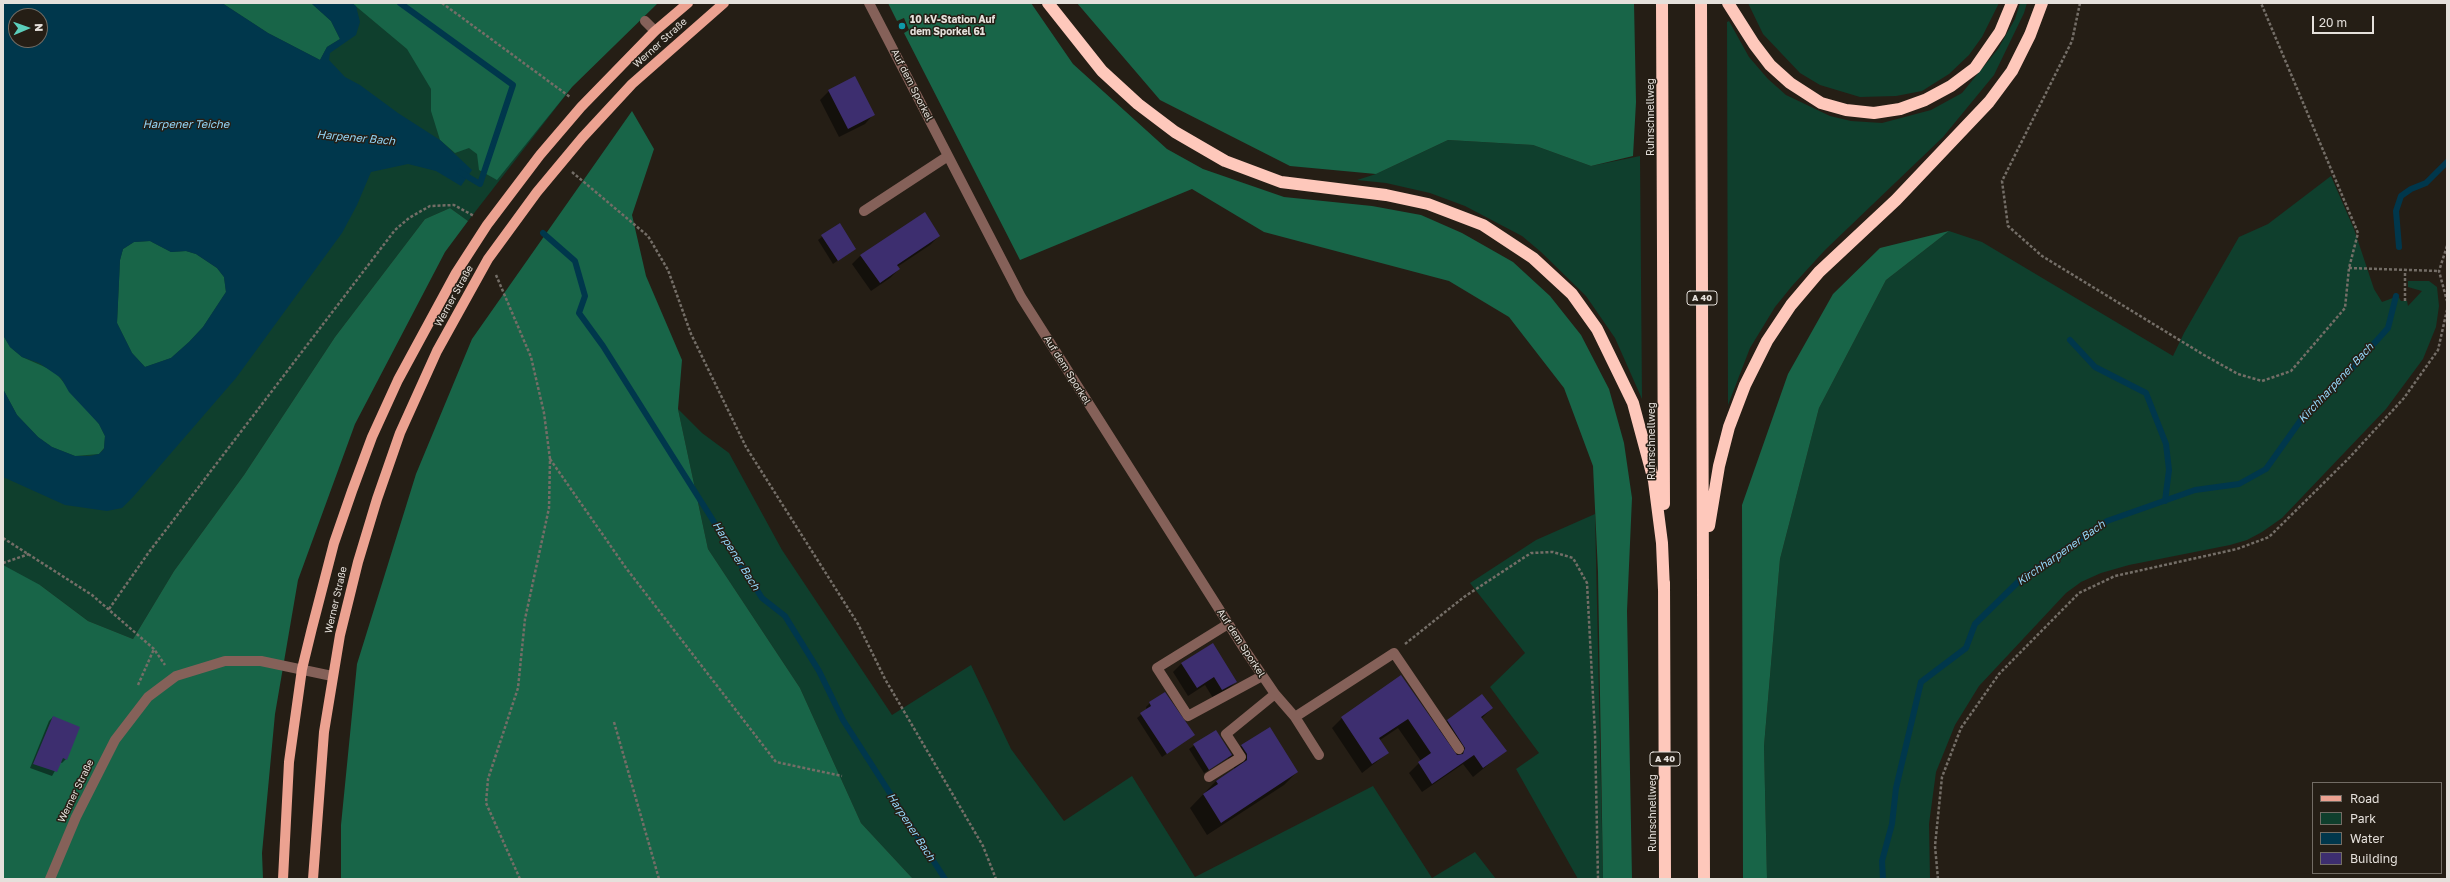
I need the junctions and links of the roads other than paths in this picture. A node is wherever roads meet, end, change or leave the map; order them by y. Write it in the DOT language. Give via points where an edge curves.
graph roads {
  1 [pos="688,3"];
  2 [pos="724,3"];
  3 [pos="869,3"];
  4 [pos="1048,3"];
  5 [pos="1662,3"];
  6 [pos="1701,3"];
  7 [pos="1728,3"];
  8 [pos="2012,3"];
  9 [pos="2042,3"];
  10 [pos="645,21"];
  11 [pos="655,31"];
  12 [pos="948,156"];
  13 [pos="864,211"];
  14 [pos="1664,590"];
  15 [pos="1703,593"];
  16 [pos="1228,624"];
  17 [pos="302,669"];
  18 [pos="332,676"];
  19 [pos="1262,676"];
  20 [pos="1275,694"];
  21 [pos="1295,717"];
  22 [pos="1459,749"];
  23 [pos="1319,755"];
  24 [pos="1209,777"];
  25 [pos="50,879"];
  26 [pos="283,879"];
  27 [pos="313,879"];
  28 [pos="1665,879"];
  29 [pos="1704,879"];
  1 -- 11 [label="main road, Werner Straße"];
  2 -- 18 [label="main road, Werner Straße" via="632,84 562,162 488,259 437,351 400,433 358,562"];
  3 -- 12 [label="street, Auf dem Sporkel"];
  4 -- 14 [label="highway" via="1102,71 1138,104 1175,132 1225,161 1280,182 1386,195 1428,204 1476,222 1533,258 1572,294 1597,328 1634,402 1654,481 1662,543"];
  5 -- 14 [label="highway, Ruhrschnellweg / A 40"];
  6 -- 15 [label="highway, A 40"];
  7 -- 8 [label="highway" via="1770,65 1790,83 1821,103 1846,110 1874,112 1900,109 1925,100 1951,86 1975,68 2000,32"];
  9 -- 15 [label="highway" via="2030,36 2012,70 1989,102 1896,200 1819,272 1791,305 1767,341 1744,385 1719,466 1710,516"];
  10 -- 11 [label="street"];
  11 -- 17 [label="main road, Werner Straße" via="581,107 540,155 487,225 428,322 372,437 334,543"];
  12 -- 13 [label="street"];
  12 -- 16 [label="street, Auf dem Sporkel" via="1021,297"];
  14 -- 28 [label="highway, Ruhrschnellweg / A 40"];
  15 -- 29 [label="highway, A 40"];
  16 -- 19 [label="street, Auf dem Sporkel"];
  16 -- 19 [label="street" via="1157,668 1188,716"];
  17 -- 18 [label="street, Werner Straße"];
  17 -- 25 [label="street, Werner Straße" via="261,661 225,662 176,676 148,697 115,740 76,817"];
  17 -- 26 [label="main road, Werner Straße" via="289,762"];
  18 -- 27 [label="main road, Werner Straße" via="323,738"];
  19 -- 20 [label="street, Auf dem Sporkel"];
  20 -- 21 [label="street, Auf dem Sporkel"];
  20 -- 24 [label="street" via="1226,734 1241,757"];
  21 -- 22 [label="street" via="1394,653"];
  21 -- 23 [label="street, Auf dem Sporkel"];
}
